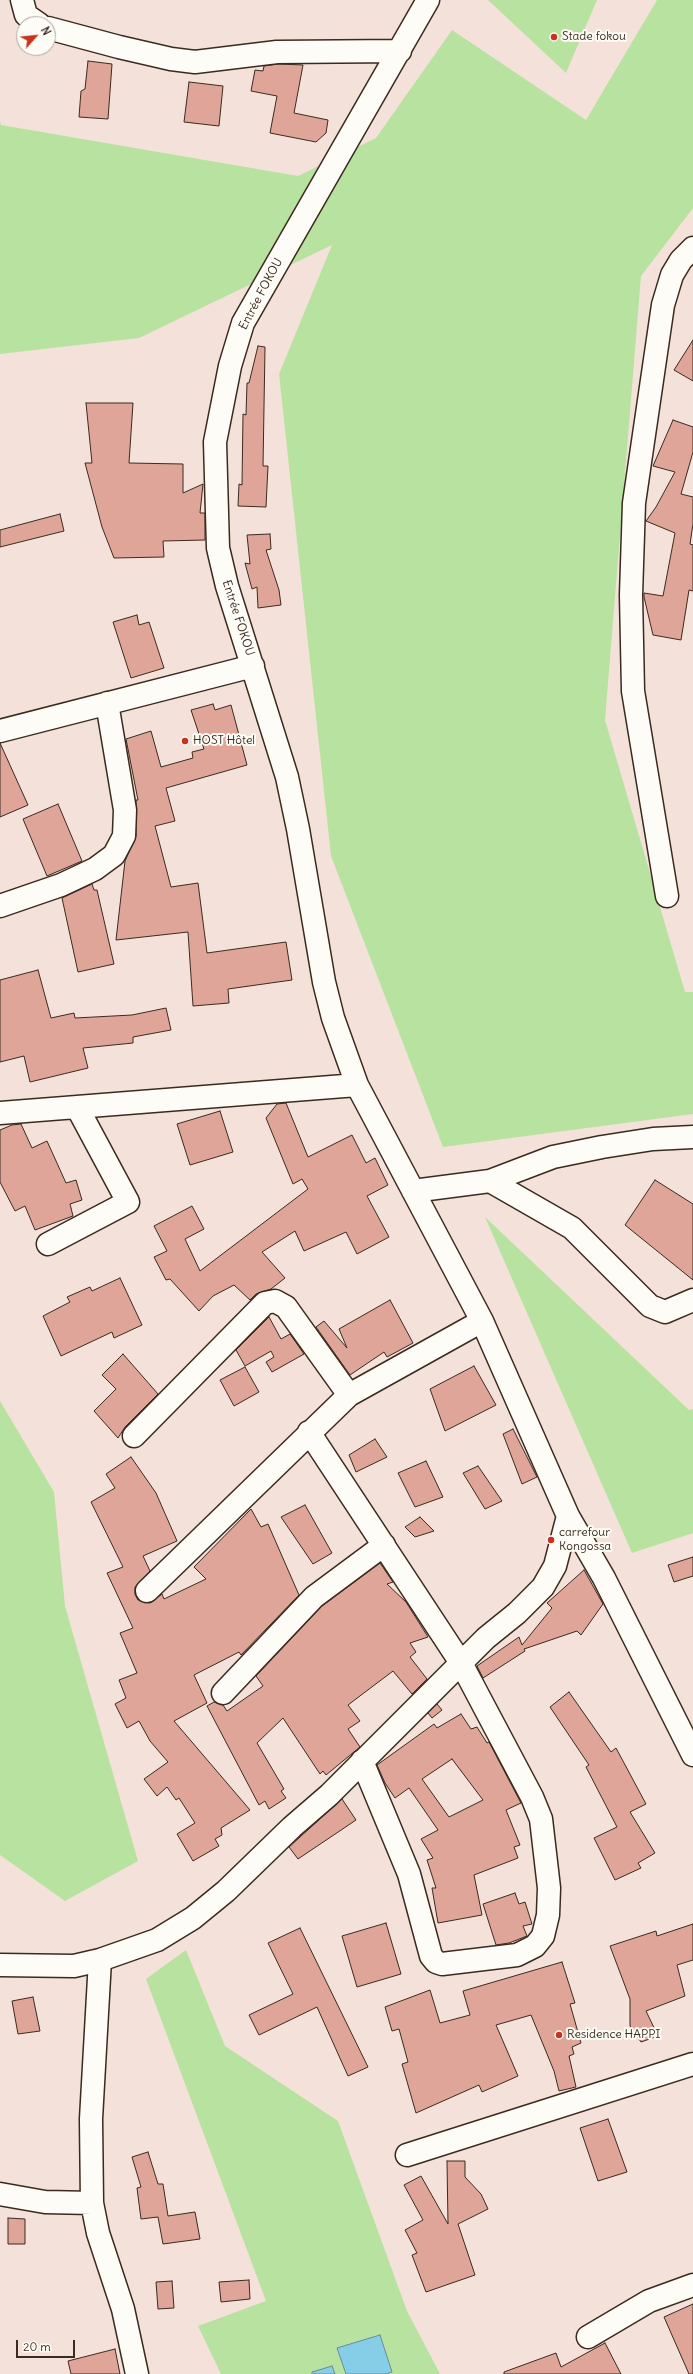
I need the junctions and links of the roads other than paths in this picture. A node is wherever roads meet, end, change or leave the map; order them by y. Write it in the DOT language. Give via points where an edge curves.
graph roads {
  1 [pos="22,0"];
  2 [pos="428,0"];
  3 [pos="27,16"];
  4 [pos="56,30"];
  5 [pos="400,51"];
  6 [pos="693,248"];
  7 [pos="253,666"];
  8 [pos="107,703"];
  9 [pos="0,731"];
  10 [pos="668,896"];
  11 [pos="0,906"];
  12 [pos="357,1085"];
  13 [pos="77,1107"];
  14 [pos="0,1113"];
  15 [pos="693,1137"];
  16 [pos="490,1181"];
  17 [pos="413,1191"];
  18 [pos="48,1244"];
  19 [pos="693,1300"];
  20 [pos="482,1321"];
  21 [pos="349,1395"];
  22 [pos="310,1432"];
  23 [pos="134,1436"];
  24 [pos="568,1516"];
  25 [pos="384,1545"];
  26 [pos="148,1591"];
  27 [pos="461,1663"];
  28 [pos="223,1693"];
  29 [pos="693,1755"];
  30 [pos="362,1761"];
  31 [pos="100,1960"];
  32 [pos="0,1965"];
  33 [pos="693,2064"];
  34 [pos="407,2155"];
  35 [pos="0,2194"];
  36 [pos="92,2203"];
  37 [pos="693,2285"];
  38 [pos="588,2338"];
  39 [pos="137,2374"];
  1 -- 3 [label="street"];
  2 -- 5 [label="street, Entrée FOKOU"];
  4 -- 5 [label="street" via="119,47 195,62 277,52"];
  5 -- 7 [label="street, Entrée FOKOU" via="260,291 243,323 230,366 215,442 218,548 227,586"];
  6 -- 10 [label="street" via="672,275 663,304 634,503 631,580 633,691"];
  7 -- 8 [label="street"];
  7 -- 12 [label="street, Entrée FOKOU" via="286,777 298,829 324,982 333,1018"];
  8 -- 9 [label="street"];
  8 -- 11 [label="street" via="125,810 124,836 114,855 95,870"];
  12 -- 13 [label="street"];
  12 -- 17 [label="street, Entrée FOKOU"];
  13 -- 14 [label="street"];
  13 -- 18 [label="street" via="128,1202"];
  15 -- 16 [label="street" via="653,1139 553,1157"];
  16 -- 17 [label="street"];
  16 -- 19 [label="street" via="572,1228 650,1306 665,1312"];
  17 -- 20 [label="street, Entrée FOKOU"];
  20 -- 21 [label="street"];
  20 -- 24 [label="street, Entrée FOKOU"];
  21 -- 22 [label="street"];
  21 -- 23 [label="street" via="286,1307 275,1301 265,1303"];
  22 -- 25 [label="street"];
  22 -- 26 [label="street"];
  24 -- 27 [label="street" via="555,1566 543,1587"];
  24 -- 29 [label="street, Entrée FOKOU" via="604,1578"];
  25 -- 27 [label="street"];
  25 -- 28 [label="street" via="314,1597"];
  27 -- 30 [label="street"];
  27 -- 30 [label="street" via="532,1797 541,1819 549,1888 548,1915 543,1936 535,1946 517,1955 442,1964 436,1962 431,1956 409,1874"];
  30 -- 31 [label="street" via="226,1892 193,1918 157,1940"];
  31 -- 32 [label="street" via="74,1966"];
  31 -- 36 [label="street" via="92,2119"];
  33 -- 34 [label="street"];
  35 -- 36 [label="street" via="45,2202"];
  36 -- 39 [label="street" via="98,2233 123,2309"];
  37 -- 38 [label="street" via="649,2301"];
}
